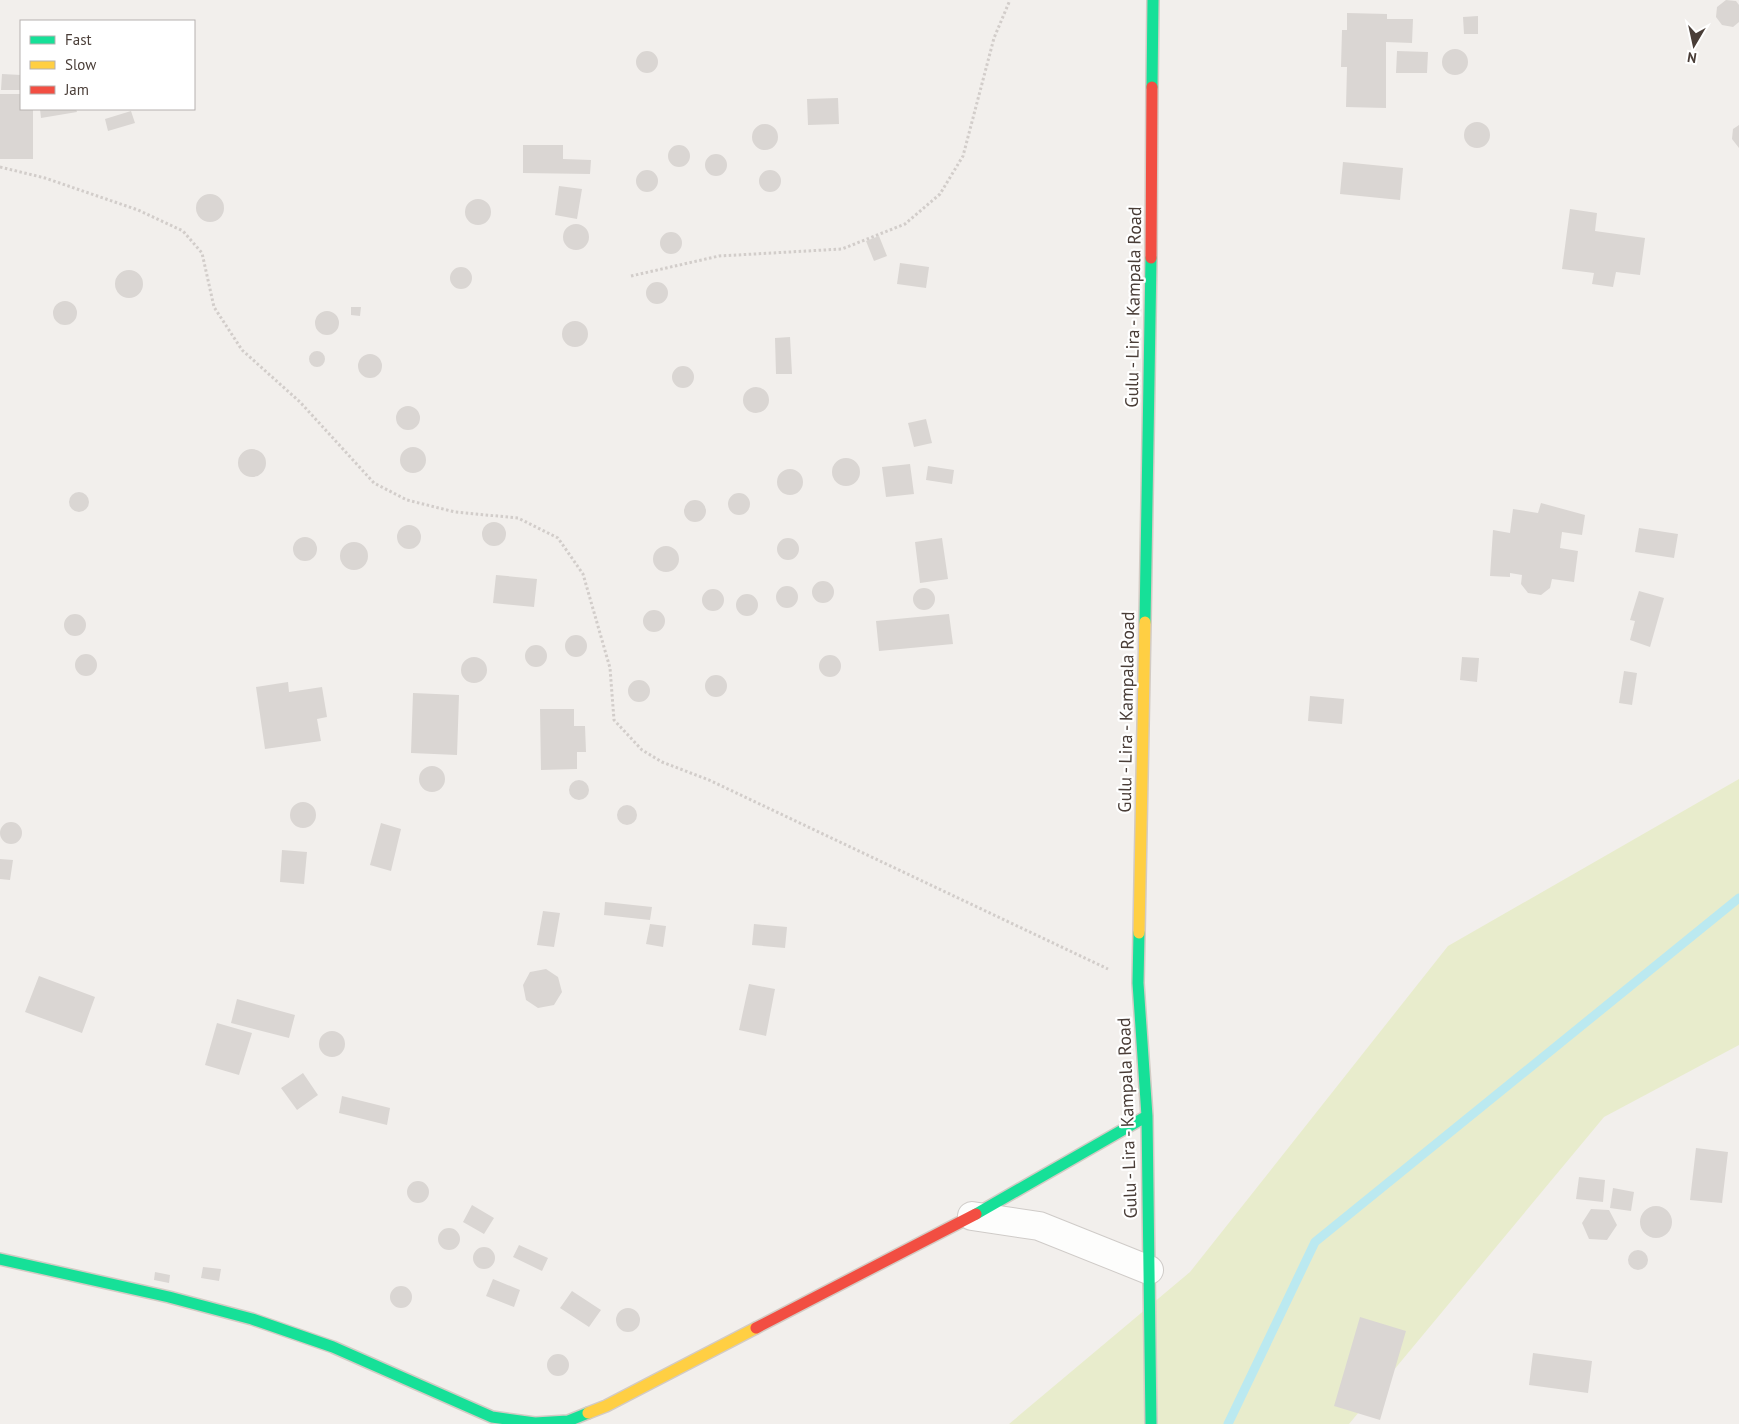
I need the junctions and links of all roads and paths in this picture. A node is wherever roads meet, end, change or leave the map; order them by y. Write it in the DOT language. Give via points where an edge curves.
graph roads {
  1 [pos="1010,0"];
  2 [pos="1153,0"];
  3 [pos="0,167"];
  4 [pos="631,276"];
  5 [pos="1138,983"];
  6 [pos="1147,1116"];
  7 [pos="972,1216"];
  8 [pos="0,1259"];
  9 [pos="1149,1270"];
  10 [pos="1152,1424"];
  1 -- 4 [label="path" via="994,38 962,156 940,194 905,224 842,249 719,256"];
  2 -- 5 [label="main road, Gulu - Lira - Kampala Road" via="1150,401"];
  3 -- 5 [label="path" via="101,197 183,231 202,253 214,307 242,350 300,402 374,483 407,500 455,512 518,518 558,538 584,574 610,668 614,720 642,750"];
  5 -- 6 [label="main road, Gulu - Lira - Kampala Road"];
  6 -- 7 [label="main road"];
  6 -- 9 [label="main road, Gulu - Lira - Kampala Road"];
  7 -- 8 [label="main road" via="606,1406 568,1421 535,1423 492,1417 333,1347 252,1319"];
  7 -- 9 [label="street" via="1039,1226"];
  9 -- 10 [label="main road, Gulu - Lira - Kampala Road"];
}
